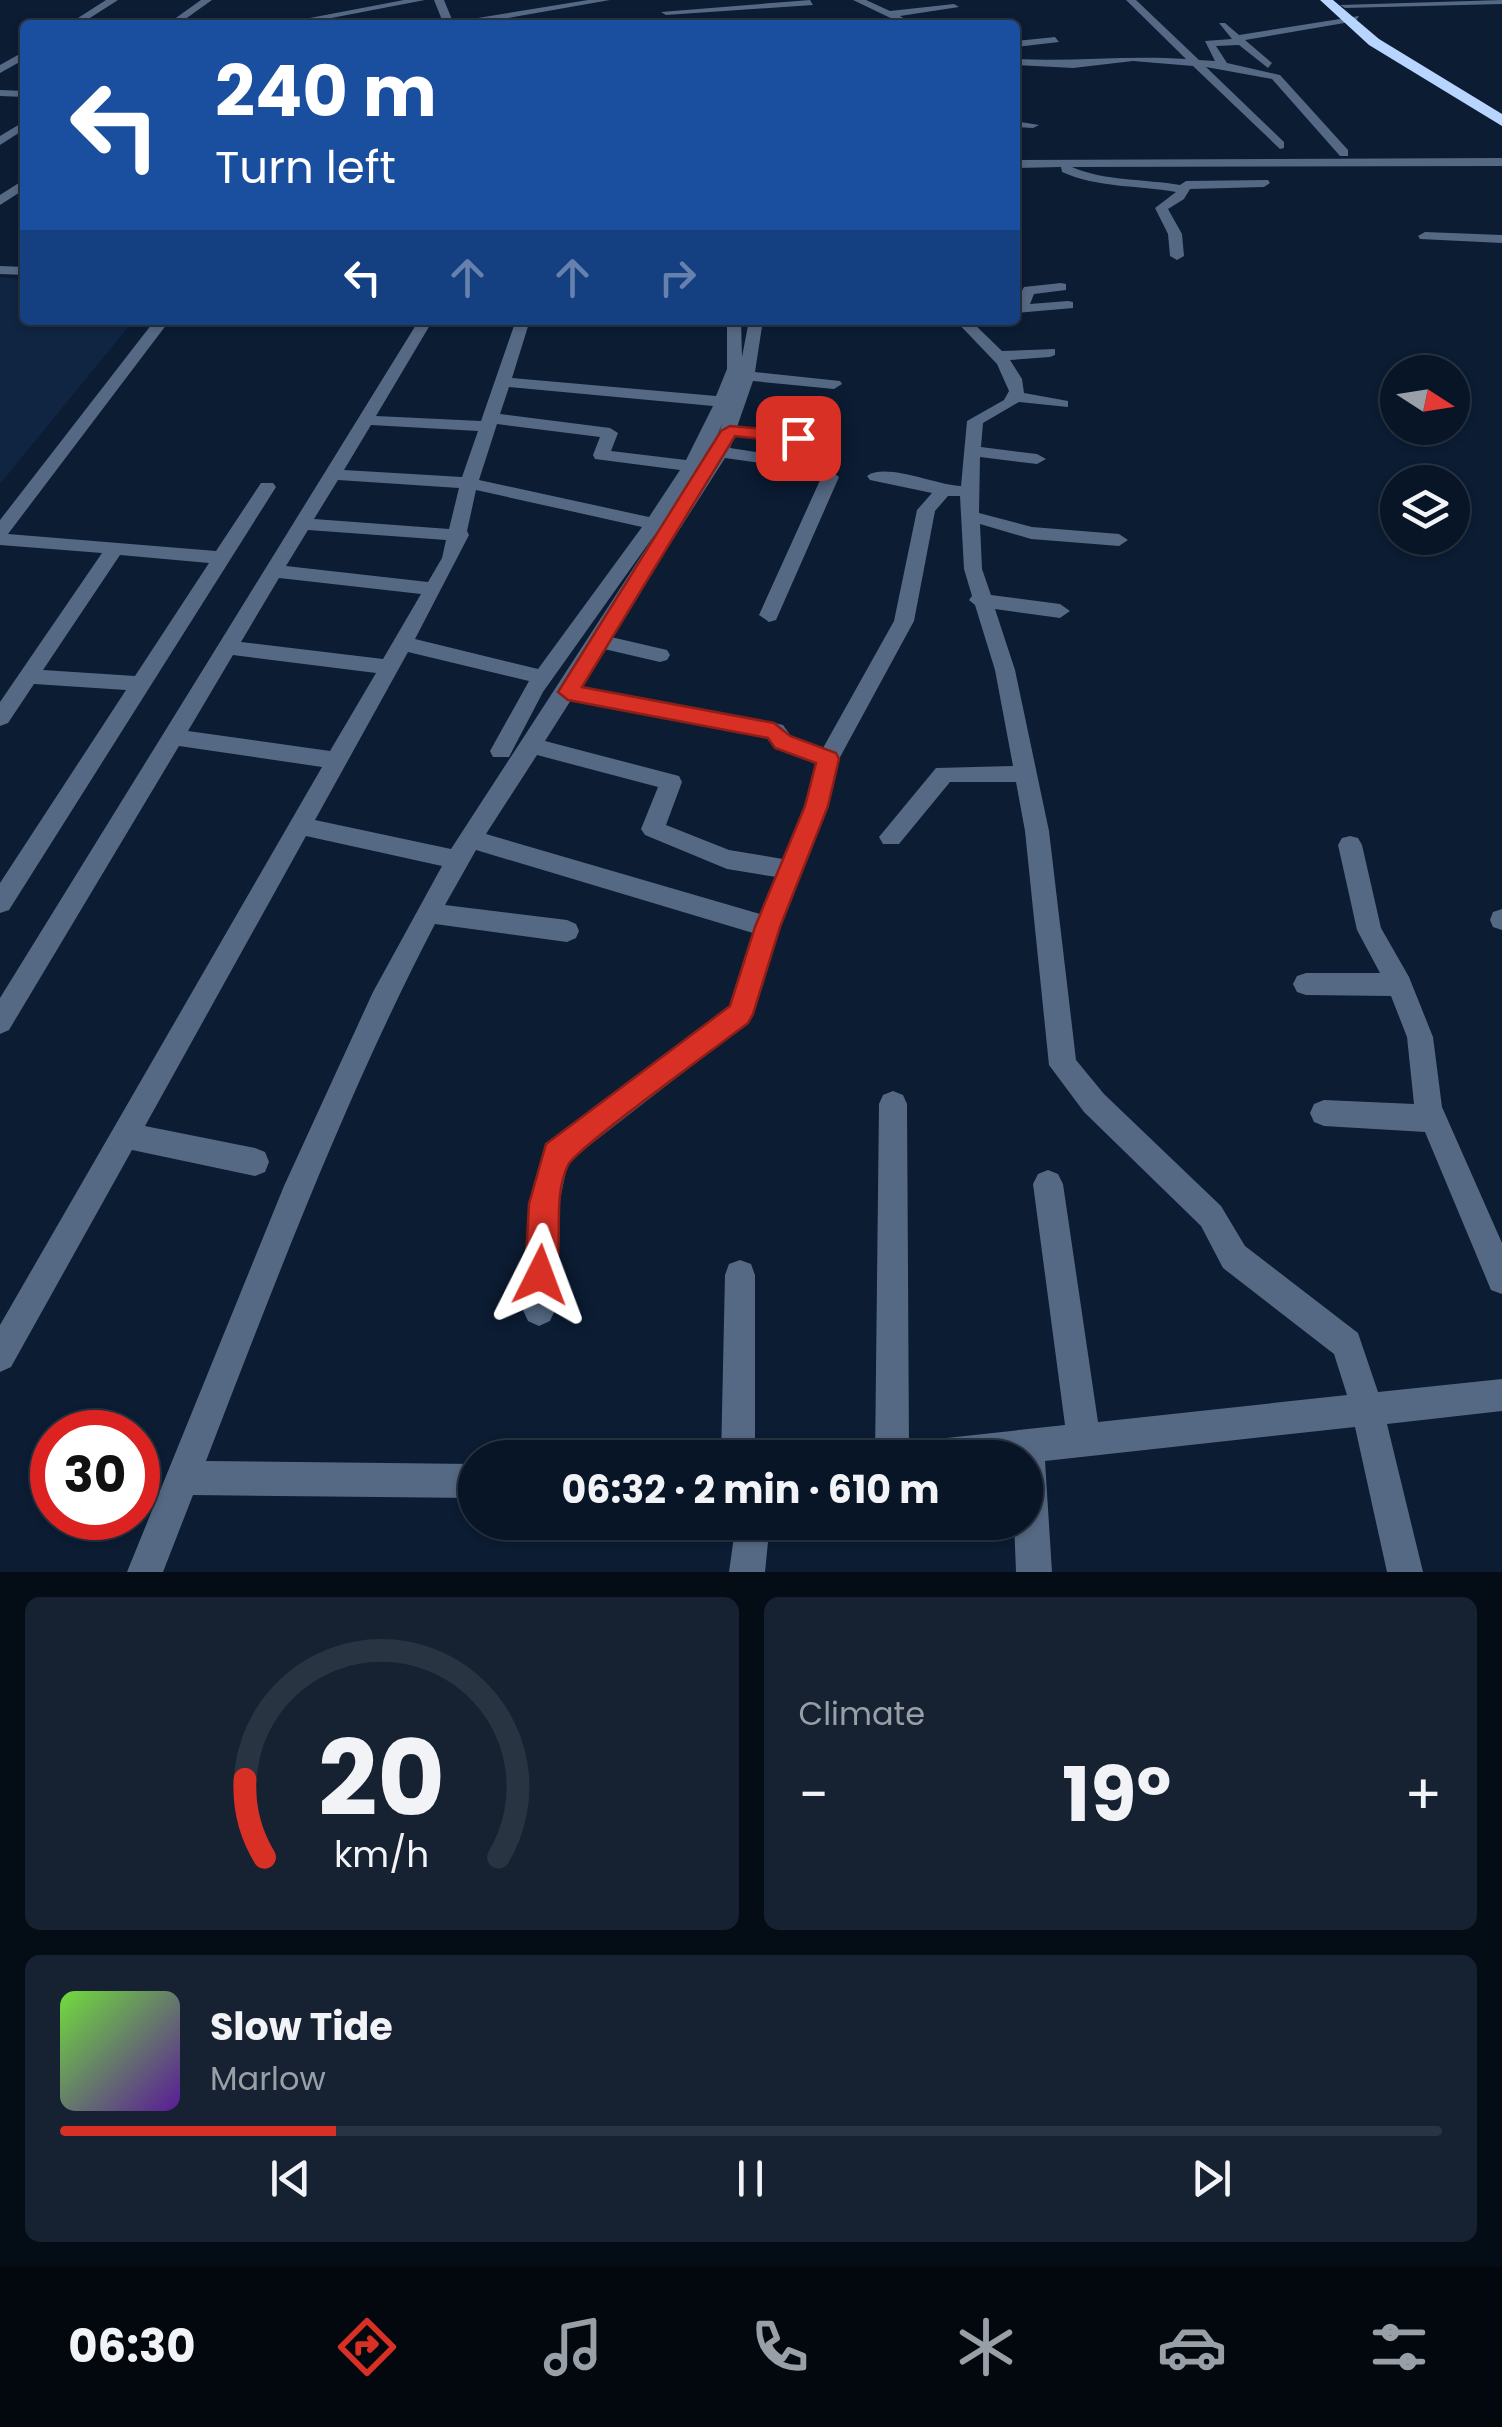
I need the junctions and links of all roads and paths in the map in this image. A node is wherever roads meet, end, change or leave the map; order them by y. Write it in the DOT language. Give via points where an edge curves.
graph roads {
  1 [pos="112,0"];
  2 [pos="127,0"];
  3 [pos="208,0"];
  4 [pos="420,0"];
  5 [pos="606,0"];
  6 [pos="660,0"];
  7 [pos="858,0"];
  8 [pos="915,0"];
  9 [pos="1131,0"];
  10 [pos="1326,0"];
  11 [pos="1502,1"];
  12 [pos="819,2"];
  13 [pos="876,7"];
  14 [pos="954,7"];
  15 [pos="1347,10"];
  16 [pos="666,12"];
  17 [pos="890,14"];
  18 [pos="80,20"];
  19 [pos="95,20"];
  20 [pos="178,20"];
  21 [pos="306,20"];
  22 [pos="481,20"];
  23 [pos="666,20"];
  24 [pos="902,20"];
  25 [pos="1222,26"];
  26 [pos="1238,38"];
  27 [pos="1054,40"];
  28 [pos="1020,43"];
  29 [pos="1020,62"];
  30 [pos="1198,63"];
  31 [pos="1223,65"];
  32 [pos="1268,65"];
  33 [pos="1502,111"];
  34 [pos="1502,120"];
  35 [pos="1020,124"];
  36 [pos="1033,125"];
  37 [pos="20,128"];
  38 [pos="0,143"];
  39 [pos="1280,145"];
  40 [pos="1344,153"];
  41 [pos="1020,160"];
  42 [pos="1502,162"];
  43 [pos="1061,164"];
  44 [pos="1110,182"];
  45 [pos="1264,182"];
  46 [pos="1184,188"];
  47 [pos="1115,200"];
  48 [pos="1426,236"];
  49 [pos="1502,239"];
  50 [pos="1177,256"];
  51 [pos="1061,287"];
  52 [pos="1068,305"];
  53 [pos="1020,306"];
  54 [pos="1020,309"];
  55 [pos="159,325"];
  56 [pos="423,325"];
  57 [pos="521,325"];
  58 [pos="734,325"];
  59 [pos="755,325"];
  60 [pos="966,325"];
  61 [pos="1050,352"];
  62 [pos="1000,356"];
  63 [pos="747,376"];
  64 [pos="502,382"];
  65 [pos="834,384"];
  66 [pos="1016,397"];
  67 [pos="724,402"];
  68 [pos="1062,404"];
  69 [pos="364,420"];
  70 [pos="488,422"];
  71 [pos="798,438"];
  72 [pos="720,443"];
  73 [pos="972,451"];
  74 [pos="1036,459"];
  75 [pos="692,466"];
  76 [pos="331,474"];
  77 [pos="876,476"];
  78 [pos="469,483"];
  79 [pos="267,486"];
  80 [pos="941,492"];
  81 [pos="969,503"];
  82 [pos="301,524"];
  83 [pos="664,526"];
  84 [pos="460,535"];
  85 [pos="0,536"];
  86 [pos="1119,540"];
  87 [pos="113,551"];
  88 [pos="224,558"];
  89 [pos="272,572"];
  90 [pos="433,589"];
  91 [pos="979,600"];
  92 [pos="1060,610"];
  93 [pos="768,615"];
  94 [pos="600,641"];
  95 [pos="402,643"];
  96 [pos="226,647"];
  97 [pos="660,654"];
  98 [pos="386,667"];
  99 [pos="543,678"];
  100 [pos="27,683"];
  101 [pos="144,684"];
  102 [pos="0,688"];
  103 [pos="568,692"];
  104 [pos="0,718"];
  105 [pos="172,738"];
  106 [pos="535,746"];
  107 [pos="500,751"];
  108 [pos="828,759"];
  109 [pos="334,760"];
  110 [pos="1026,774"];
  111 [pos="298,825"];
  112 [pos="891,837"];
  113 [pos="474,840"];
  114 [pos="1350,845"];
  115 [pos="457,860"];
  116 [pos="789,870"];
  117 [pos="0,904"];
  118 [pos="428,913"];
  119 [pos="768,927"];
  120 [pos="567,931"];
  121 [pos="1306,984"];
  122 [pos="1400,984"];
  123 [pos="0,1022"];
  124 [pos="893,1104"];
  125 [pos="1324,1113"];
  126 [pos="1435,1119"];
  127 [pos="124,1135"];
  128 [pos="256,1162"];
  129 [pos="1048,1184"];
  130 [pos="740,1275"];
  131 [pos="1502,1279"];
  132 [pos="538,1310"];
  133 [pos="0,1356"];
  134 [pos="1502,1395"];
  135 [pos="1367,1408"];
  136 [pos="1084,1439"];
  137 [pos="738,1440"];
  138 [pos="892,1440"];
  139 [pos="1043,1444"];
  140 [pos="183,1478"];
  141 [pos="458,1481"];
  142 [pos="751,1540"];
  143 [pos="1032,1540"];
  144 [pos="145,1572"];
  145 [pos="748,1572"];
  146 [pos="1034,1572"];
  147 [pos="1404,1572"];
  1 -- 18 [label="street"];
  2 -- 19 [label="street"];
  3 -- 20 [label="street"];
  4 -- 21 [label="street"];
  5 -- 22 [label="street"];
  6 -- 16 [label="street"];
  7 -- 13 [label="street"];
  8 -- 13 [label="street"];
  9 -- 30 [label="street"];
  10 -- 15 [label="highway"];
  11 -- 15 [label="street"];
  12 -- 16 [label="street"];
  13 -- 17 [label="street"];
  14 -- 17 [label="street"];
  15 -- 26 [label="street"];
  15 -- 33 [label="highway"];
  15 -- 34 [label="highway" via="1374,42"];
  16 -- 23 [label="street"];
  17 -- 24 [label="street"];
  25 -- 26 [label="street"];
  26 -- 31 [label="street" via="1209,43"];
  26 -- 32 [label="street"];
  27 -- 28 [label="street"];
  29 -- 30 [label="street"];
  30 -- 31 [label="street"];
  30 -- 39 [label="street"];
  31 -- 40 [label="street" via="1276,76"];
  35 -- 36 [label="street"];
  37 -- 38 [label="street"];
  41 -- 43 [label="street"];
  42 -- 43 [label="street"];
  43 -- 44 [label="street" via="1075,176"];
  44 -- 46 [label="street"];
  44 -- 47 [label="street"];
  45 -- 46 [label="street"];
  46 -- 50 [label="street" via="1160,208 1175,234"];
  48 -- 49 [label="street"];
  51 -- 53 [label="street" via="1029,290"];
  52 -- 54 [label="street"];
  55 -- 85 [label="street"];
  56 -- 69 [label="street"];
  57 -- 64 [label="street"];
  58 -- 67 [label="street" via="735,369"];
  59 -- 63 [label="street"];
  60 -- 62 [label="street"];
  61 -- 62 [label="street"];
  62 -- 66 [label="street" via="1016,380"];
  63 -- 65 [label="street"];
  63 -- 72 [label="street"];
  64 -- 67 [label="street"];
  64 -- 70 [label="street"];
  66 -- 68 [label="street"];
  66 -- 73 [label="street" via="976,421"];
  67 -- 72 [label="street"];
  69 -- 70 [label="street"];
  69 -- 76 [label="street"];
  70 -- 75 [label="street" via="610,433 601,455"];
  70 -- 78 [label="street"];
  71 -- 72 [label="street"];
  72 -- 75 [label="street"];
  72 -- 83 [label="street"];
  72 -- 93 [label="street" via="830,476"];
  73 -- 74 [label="street"];
  73 -- 81 [label="street"];
  75 -- 83 [label="street"];
  76 -- 78 [label="street"];
  76 -- 82 [label="street"];
  77 -- 80 [label="street" via="933,484"];
  78 -- 83 [label="street"];
  78 -- 84 [label="street"];
  79 -- 88 [label="street"];
  80 -- 81 [label="street"];
  80 -- 108 [label="street" via="926,510 904,620"];
  81 -- 86 [label="street" via="1031,533"];
  81 -- 91 [label="street"];
  82 -- 84 [label="street"];
  82 -- 89 [label="street"];
  83 -- 94 [label="street"];
  83 -- 99 [label="street"];
  84 -- 90 [label="street"];
  85 -- 87 [label="street"];
  87 -- 88 [label="street"];
  87 -- 100 [label="street"];
  88 -- 101 [label="street"];
  89 -- 90 [label="street"];
  89 -- 96 [label="street"];
  90 -- 95 [label="street"];
  91 -- 92 [label="street"];
  91 -- 110 [label="street" via="1005,670"];
  94 -- 97 [label="street"];
  94 -- 103 [label="street"];
  95 -- 98 [label="street"];
  95 -- 99 [label="street"];
  96 -- 98 [label="street"];
  96 -- 105 [label="street"];
  98 -- 109 [label="street"];
  99 -- 107 [label="street"];
  100 -- 101 [label="street"];
  100 -- 102 [label="street"];
  100 -- 104 [label="street"];
  101 -- 117 [label="street"];
  103 -- 106 [label="street"];
  103 -- 108 [label="street" via="774,731 782,742"];
  105 -- 109 [label="street"];
  105 -- 123 [label="street"];
  106 -- 113 [label="street"];
  106 -- 116 [label="street" via="671,782 653,829 727,859"];
  108 -- 116 [label="street" via="817,806"];
  109 -- 111 [label="street"];
  110 -- 112 [label="street" via="944,774"];
  110 -- 135 [label="street" via="1062,1066 1211,1216 1234,1257 1347,1344"];
  111 -- 115 [label="street"];
  111 -- 127 [label="street"];
  113 -- 115 [label="street"];
  113 -- 119 [label="street"];
  114 -- 122 [label="street" via="1369,930"];
  115 -- 118 [label="street"];
  116 -- 119 [label="street"];
  118 -- 120 [label="street"];
  118 -- 140 [label="street" via="294,1196"];
  119 -- 132 [label="street" via="739,1014 556,1154 544,1204"];
  121 -- 122 [label="street"];
  122 -- 126 [label="street" via="1420,1037 1422,1084"];
  124 -- 138 [label="street"];
  125 -- 126 [label="street"];
  126 -- 131 [label="street"];
  127 -- 128 [label="street"];
  127 -- 133 [label="street"];
  129 -- 136 [label="street"];
  130 -- 137 [label="street"];
  134 -- 135 [label="street"];
  135 -- 136 [label="street"];
  135 -- 147 [label="street"];
  136 -- 139 [label="street"];
  140 -- 141 [label="street"];
  140 -- 144 [label="street"];
  142 -- 145 [label="street"];
  143 -- 146 [label="street"];
}
